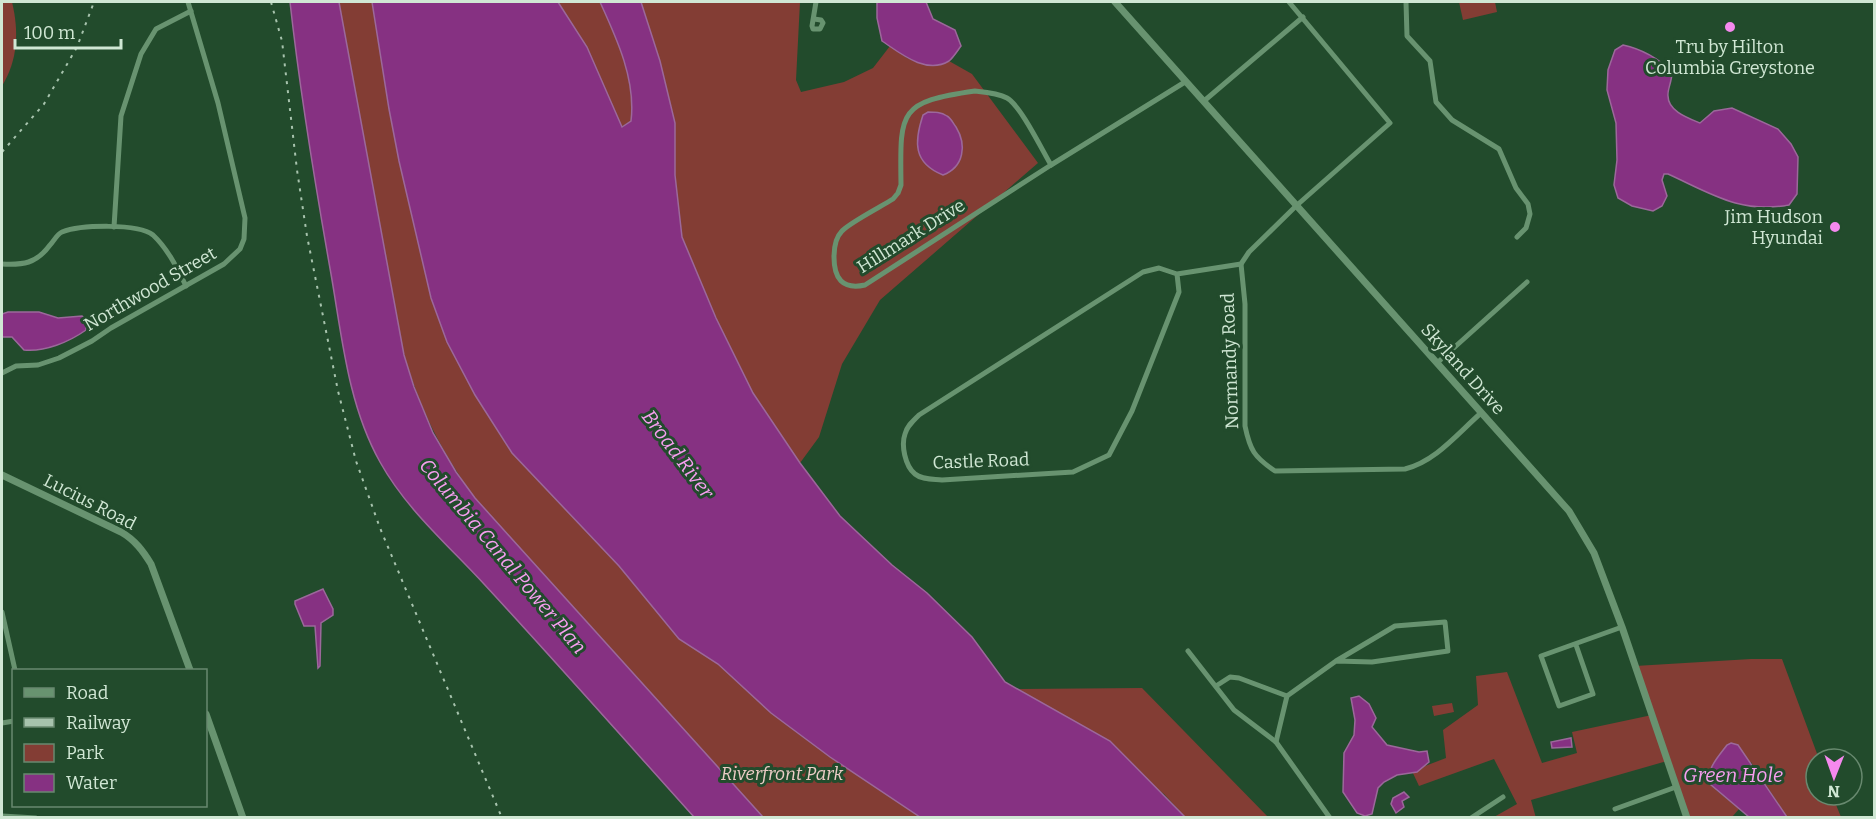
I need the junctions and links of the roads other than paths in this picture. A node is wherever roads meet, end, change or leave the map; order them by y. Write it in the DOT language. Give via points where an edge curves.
graph roads {
  1 [pos="188,2"];
  2 [pos="816,2"];
  3 [pos="1115,2"];
  4 [pos="1289,2"];
  5 [pos="1406,2"];
  6 [pos="192,11"];
  7 [pos="1303,17"];
  8 [pos="814,20"];
  9 [pos="1185,82"];
  10 [pos="1204,101"];
  11 [pos="1051,165"];
  12 [pos="1296,206"];
  13 [pos="114,227"];
  14 [pos="1517,237"];
  15 [pos="2,264"];
  16 [pos="1241,264"];
  17 [pos="1177,274"];
  18 [pos="1527,282"];
  19 [pos="186,286"];
  20 [pos="1437,363"];
  21 [pos="2,374"];
  22 [pos="1481,412"];
  23 [pos="2,475"];
  24 [pos="2,612"];
  25 [pos="1622,627"];
  26 [pos="1576,645"];
  27 [pos="1188,651"];
  28 [pos="1336,661"];
  29 [pos="15,669"];
  30 [pos="190,669"];
  31 [pos="1216,686"];
  32 [pos="1287,696"];
  33 [pos="207,717"];
  34 [pos="1276,742"];
  35 [pos="1676,787"];
  36 [pos="1503,797"];
  37 [pos="1615,808"];
  38 [pos="2,816"];
  39 [pos="36,818"];
  40 [pos="243,818"];
  41 [pos="1330,818"];
  42 [pos="1471,818"];
  43 [pos="1687,818"];
  1 -- 6 [label="street, Northwood Street"];
  2 -- 8 [label="street"];
  3 -- 9 [label="street, Skyland Drive"];
  4 -- 7 [label="street"];
  5 -- 14 [label="street" via="1407,36 1430,61 1436,102 1452,120 1499,149 1516,188 1528,204 1526,228"];
  6 -- 13 [label="street" via="156,29 141,54 120,116"];
  6 -- 19 [label="street, Northwood Street" via="246,227 233,257"];
  7 -- 10 [label="street"];
  7 -- 12 [label="street" via="1390,123"];
  9 -- 10 [label="street, Skyland Drive"];
  9 -- 11 [label="street, Hillmark Drive"];
  10 -- 12 [label="street, Skyland Drive"];
  11 -- 11 [label="street, Hillmark Drive" via="865,285 854,288 844,284 835,273 834,244 842,231 898,193 905,117 921,103 975,91 1008,99"];
  12 -- 16 [label="street"];
  12 -- 20 [label="street, Skyland Drive"];
  13 -- 15 [label="street" via="95,226 60,233 45,253 24,265"];
  13 -- 19 [label="street" via="152,234 171,257"];
  16 -- 17 [label="street, Castle Road"];
  16 -- 22 [label="street, Normandy Road" via="1245,304 1245,426 1249,445 1259,460 1275,471 1404,469 1419,465"];
  17 -- 17 [label="street, Castle Road" via="1159,268 1143,272 919,415 904,435 907,462 914,473 942,480 1073,472 1109,455 1132,411 1179,292"];
  18 -- 20 [label="street"];
  19 -- 21 [label="street, Northwood Street" via="59,358 38,365 16,366"];
  20 -- 22 [label="street, Skyland Drive"];
  22 -- 25 [label="street, Skyland Drive" via="1569,511 1594,553"];
  23 -- 30 [label="street, Lucius Road" via="130,537 151,564"];
  24 -- 29 [label="street"];
  25 -- 26 [label="street"];
  25 -- 35 [label="street, Skyland Drive"];
  26 -- 26 [label="street" via="1541,656 1558,706 1593,694"];
  27 -- 31 [label="street"];
  28 -- 28 [label="street" via="1372,662 1448,651 1445,622 1395,626"];
  28 -- 32 [label="street"];
  31 -- 32 [label="street" via="1230,677 1239,678"];
  31 -- 34 [label="street" via="1234,710"];
  32 -- 34 [label="street"];
  33 -- 40 [label="street"];
  34 -- 41 [label="street"];
  35 -- 37 [label="street"];
  35 -- 43 [label="street, Skyland Drive"];
  36 -- 42 [label="street"];
  38 -- 39 [label="street"];
}
